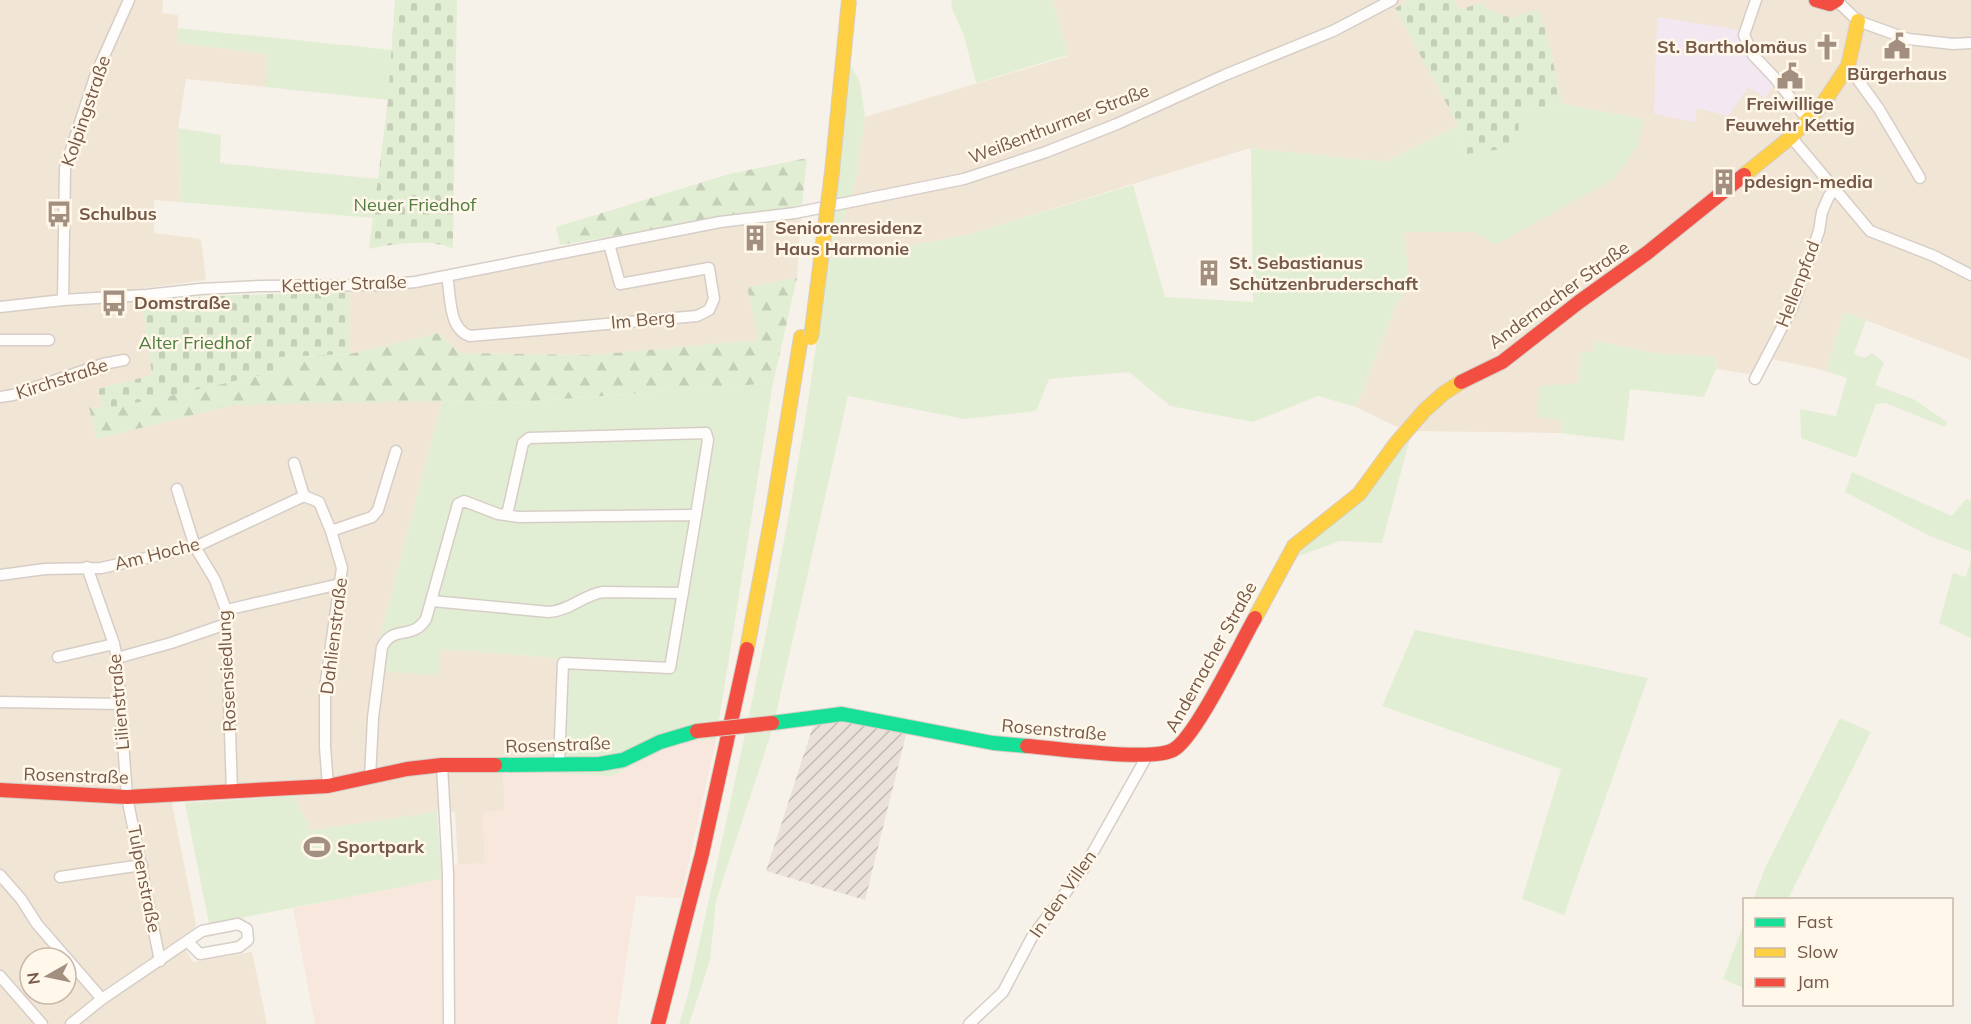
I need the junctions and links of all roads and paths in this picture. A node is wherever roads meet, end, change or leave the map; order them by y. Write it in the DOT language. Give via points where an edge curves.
graph roads {
  1 [pos="129,0"];
  2 [pos="839,0"];
  3 [pos="849,0"];
  4 [pos="1392,0"];
  5 [pos="1756,0"];
  6 [pos="1816,0"];
  7 [pos="1837,0"];
  8 [pos="1858,21"];
  9 [pos="1971,43"];
  10 [pos="1848,66"];
  11 [pos="1808,120"];
  12 [pos="1791,137"];
  13 [pos="1920,178"];
  14 [pos="1835,189"];
  15 [pos="720,222"];
  16 [pos="609,244"];
  17 [pos="1971,275"];
  18 [pos="447,276"];
  19 [pos="63,300"];
  20 [pos="0,307"];
  21 [pos="806,338"];
  22 [pos="0,340"];
  23 [pos="49,340"];
  24 [pos="124,360"];
  25 [pos="1755,378"];
  26 [pos="0,397"];
  27 [pos="396,451"];
  28 [pos="294,463"];
  29 [pos="177,489"];
  30 [pos="304,496"];
  31 [pos="507,515"];
  32 [pos="696,515"];
  33 [pos="331,531"];
  34 [pos="195,547"];
  35 [pos="87,567"];
  36 [pos="0,575"];
  37 [pos="340,584"];
  38 [pos="683,593"];
  39 [pos="432,601"];
  40 [pos="226,610"];
  41 [pos="226,624"];
  42 [pos="114,644"];
  43 [pos="58,657"];
  44 [pos="117,658"];
  45 [pos="0,702"];
  46 [pos="120,704"];
  47 [pos="1180,748"];
  48 [pos="1147,756"];
  49 [pos="559,764"];
  50 [pos="442,765"];
  51 [pos="370,778"];
  52 [pos="328,786"];
  53 [pos="0,790"];
  54 [pos="232,792"];
  55 [pos="127,797"];
  56 [pos="142,865"];
  57 [pos="0,875"];
  58 [pos="60,877"];
  59 [pos="188,942"];
  60 [pos="160,962"];
  61 [pos="0,976"];
  62 [pos="102,999"];
  63 [pos="42,1024"];
  64 [pos="71,1024"];
  65 [pos="449,1024"];
  66 [pos="658,1024"];
  67 [pos="669,1024"];
  68 [pos="969,1024"];
  1 -- 19 [label="street, Kolpingstraße" via="96,74 65,168"];
  2 -- 21 [label="main road"];
  3 -- 21 [label="main road, bridge" via="832,172"];
  4 -- 15 [label="street, Weißenthurmer Straße" via="1333,31 1046,152 964,178 795,213"];
  5 -- 11 [label="street" via="1744,35 1753,55"];
  6 -- 7 [label="main road" via="1828,4"];
  7 -- 8 [label="street"];
  8 -- 9 [label="street" via="1908,39"];
  8 -- 10 [label="main road, Andernacher Straße"];
  10 -- 11 [label="main road, Andernacher Straße"];
  10 -- 13 [label="street" via="1880,109"];
  11 -- 12 [label="main road, Andernacher Straße"];
  12 -- 14 [label="street"];
  12 -- 47 [label="main road, Andernacher Straße" via="1647,253 1502,362 1467,378 1425,410 1359,494 1294,546"];
  14 -- 17 [label="street" via="1870,231"];
  14 -- 25 [label="street, Hellenpfad" via="1822,213 1792,309"];
  15 -- 16 [label="street, Kettiger Straße"];
  16 -- 18 [label="street, Kettiger Straße"];
  16 -- 18 [label="street, Im Berg" via="620,284 709,268 714,299 709,310 697,316 470,336 455,326"];
  18 -- 19 [label="street, Kettiger Straße" via="383,285 260,286"];
  19 -- 20 [label="street, Kettiger Straße"];
  21 -- 66 [label="main road" via="714,801"];
  21 -- 67 [label="main road" via="783,512 764,617 725,801"];
  22 -- 23 [label="street"];
  24 -- 26 [label="street, Kirchstraße"];
  27 -- 33 [label="street" via="378,510 372,517"];
  28 -- 30 [label="street"];
  29 -- 34 [label="street, Rosensiedlung"];
  30 -- 33 [label="street" via="319,502"];
  30 -- 34 [label="street, Am Hoche"];
  31 -- 32 [label="street"];
  31 -- 32 [label="street" via="523,443 529,438 706,433"];
  31 -- 39 [label="street" via="464,501 458,504"];
  32 -- 38 [label="street"];
  33 -- 37 [label="street, Dahlienstraße" via="342,568"];
  34 -- 35 [label="street, Am Hoche" via="101,568"];
  34 -- 40 [label="street, Rosensiedlung" via="215,580"];
  35 -- 36 [label="street, Am Hoche"];
  35 -- 42 [label="street, Lilienstraße"];
  37 -- 40 [label="street"];
  37 -- 52 [label="street, Dahlienstraße" via="326,688"];
  38 -- 39 [label="street" via="603,592 549,612"];
  38 -- 49 [label="street" via="670,668 563,663"];
  39 -- 51 [label="street" via="420,627 393,635 382,647"];
  40 -- 41 [label="street, Rosensiedlung"];
  41 -- 44 [label="street"];
  41 -- 54 [label="street, Rosensiedlung"];
  42 -- 43 [label="street, Lilienstraße"];
  42 -- 44 [label="street, Lilienstraße"];
  44 -- 46 [label="street, Lilienstraße"];
  45 -- 46 [label="street"];
  46 -- 55 [label="street, Lilienstraße"];
  47 -- 48 [label="main road, Rosenstraße"];
  48 -- 49 [label="main road, Rosenstraße, bridge" via="993,743 842,714 697,731 660,742 623,760"];
  48 -- 68 [label="street, In den Villen" via="1084,868 1032,937 1003,992"];
  49 -- 50 [label="main road, Rosenstraße"];
  50 -- 51 [label="main road, Rosenstraße"];
  50 -- 65 [label="street" via="448,874"];
  51 -- 52 [label="main road, Rosenstraße"];
  52 -- 54 [label="main road, Rosenstraße"];
  53 -- 55 [label="main road, Rosenstraße"];
  54 -- 55 [label="main road, Rosenstraße"];
  55 -- 56 [label="street, Tulpenstraße"];
  56 -- 58 [label="street"];
  56 -- 60 [label="street, Tulpenstraße"];
  57 -- 62 [label="street"];
  59 -- 59 [label="street" via="202,931 238,924 249,935 239,947 201,954"];
  59 -- 60 [label="street"];
  60 -- 62 [label="street"];
  61 -- 63 [label="street"];
  62 -- 64 [label="street"];
}
